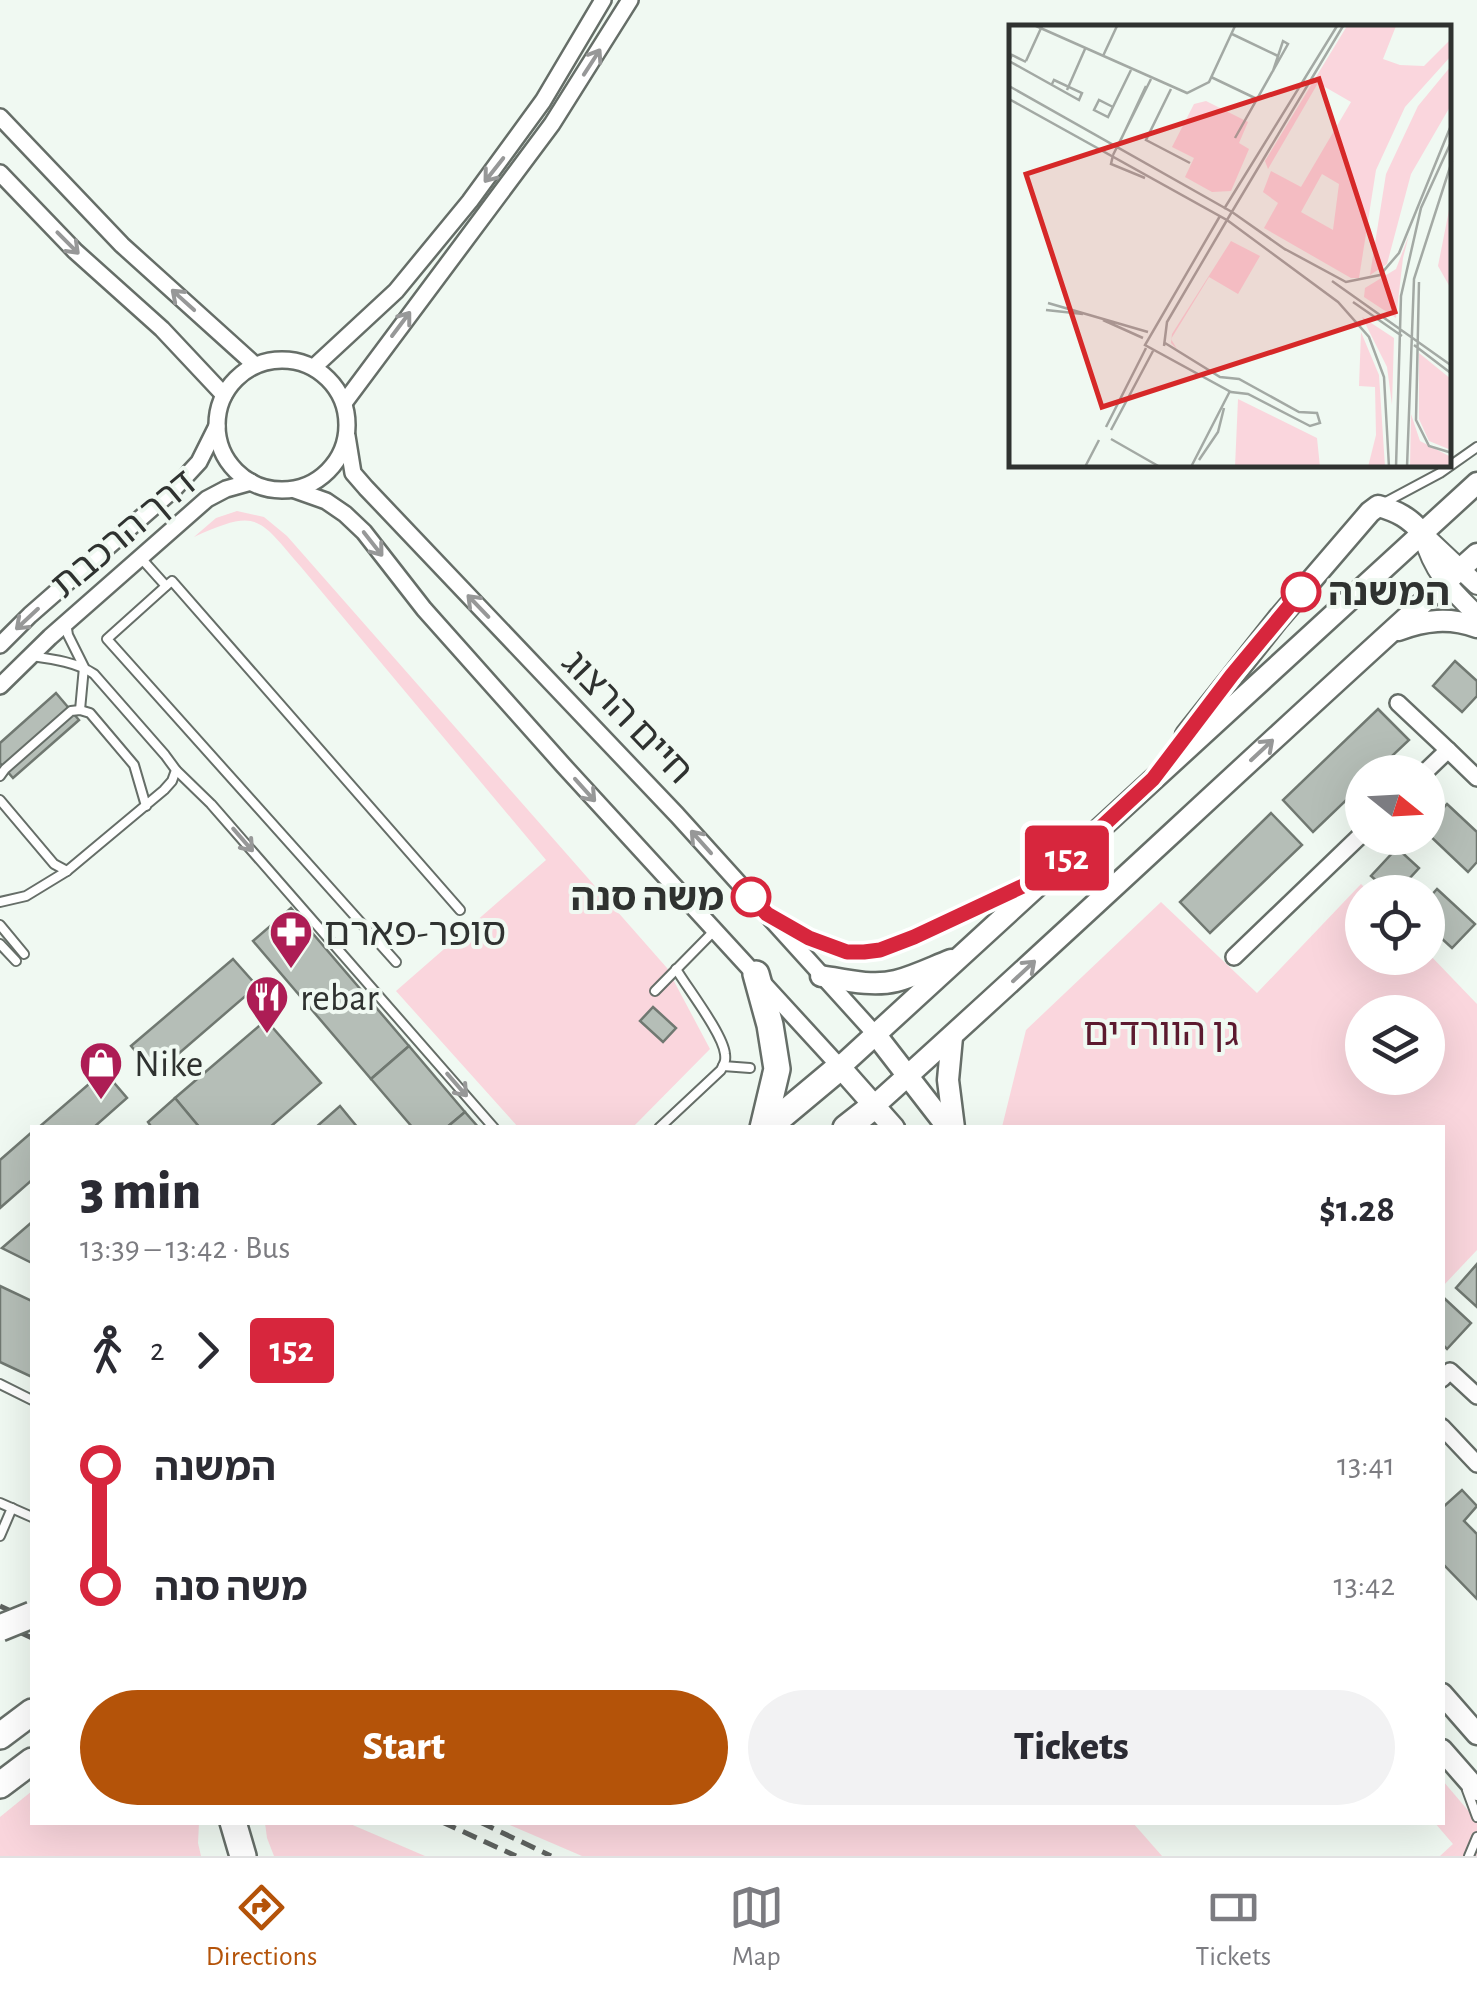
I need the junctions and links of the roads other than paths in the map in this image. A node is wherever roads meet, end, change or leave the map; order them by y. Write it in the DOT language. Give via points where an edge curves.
graph roads {
  1 [pos="603,0"];
  2 [pos="630,0"];
  3 [pos="0,117"];
  4 [pos="0,173"];
  5 [pos="256,365"];
  6 [pos="314,367"];
  7 [pos="224,394"];
  8 [pos="344,403"];
  9 [pos="217,426"];
  10 [pos="347,436"];
  11 [pos="1477,447"];
  12 [pos="1452,465"];
  13 [pos="1447,468"];
  14 [pos="250,482"];
  15 [pos="1477,483"];
  16 [pos="295,490"];
  17 [pos="1378,506"];
  18 [pos="1422,533"];
  19 [pos="1477,554"];
  20 [pos="140,557"];
  21 [pos="1452,576"];
  22 [pos="1477,585"];
  23 [pos="166,586"];
  24 [pos="1477,615"];
  25 [pos="66,623"];
  26 [pos="1477,627"];
  27 [pos="1383,638"];
  28 [pos="0,645"];
  29 [pos="31,656"];
  30 [pos="84,668"];
  31 [pos="0,686"];
  32 [pos="1398,703"];
  33 [pos="80,710"];
  34 [pos="1448,750"];
  35 [pos="1443,755"];
  36 [pos="176,770"];
  37 [pos="0,776"];
  38 [pos="1477,778"];
  39 [pos="1153,779"];
  40 [pos="0,800"];
  41 [pos="146,806"];
  42 [pos="1345,850"];
  43 [pos="67,872"];
  44 [pos="1053,872"];
  45 [pos="0,902"];
  46 [pos="460,910"];
  47 [pos="767,914"];
  48 [pos="0,924"];
  49 [pos="714,930"];
  50 [pos="0,944"];
  51 [pos="24,954"];
  52 [pos="962,956"];
  53 [pos="1234,957"];
  54 [pos="16,962"];
  55 [pos="396,962"];
  56 [pos="676,970"];
  57 [pos="756,974"];
  58 [pos="821,976"];
  59 [pos="655,991"];
  60 [pos="876,1035"];
  61 [pos="952,1037"];
  62 [pos="723,1066"];
  63 [pos="840,1067"];
  64 [pos="750,1068"];
  65 [pos="909,1075"];
  66 [pos="874,1106"];
  67 [pos="491,1125"];
  68 [pos="662,1125"];
  69 [pos="766,1125"];
  70 [pos="769,1125"];
  71 [pos="850,1125"];
  72 [pos="891,1125"];
  73 [pos="949,1125"];
  74 [pos="951,1125"];
  75 [pos="1445,1376"];
  76 [pos="0,1384"];
  77 [pos="1477,1396"];
  78 [pos="30,1399"];
  79 [pos="1445,1430"];
  80 [pos="1476,1461"];
  81 [pos="0,1503"];
  82 [pos="12,1508"];
  83 [pos="30,1516"];
  84 [pos="0,1536"];
  85 [pos="30,1616"];
  86 [pos="0,1628"];
  87 [pos="1445,1697"];
  88 [pos="30,1714"];
  89 [pos="1477,1734"];
  90 [pos="0,1736"];
  91 [pos="1445,1754"];
  92 [pos="30,1762"];
  93 [pos="1457,1768"];
  94 [pos="0,1785"];
  95 [pos="1477,1790"];
  96 [pos="1477,1818"];
  97 [pos="234,1825"];
  98 [pos="1477,1837"];
  99 [pos="243,1856"];
  100 [pos="1469,1856"];
  1 -- 6 [label="street, one-way" via="543,101 470,201 396,291"];
  8 -- 2 [label="street, one-way" via="552,124"];
  5 -- 3 [label="street, one-way" via="122,245"];
  4 -- 7 [label="street, one-way"];
  5 -- 6 [label="street" via="295,360"];
  5 -- 7 [label="street"];
  6 -- 8 [label="street"];
  7 -- 9 [label="street"];
  8 -- 10 [label="street"];
  9 -- 14 [label="street" via="221,449"];
  9 -- 28 [label="street, דרך הרכבת, one-way" via="199,462 174,489"];
  10 -- 16 [label="street" via="330,471"];
  47 -- 10 [label="street, חיים הרצוג, one-way" via="366,488 354,473"];
  11 -- 12 [label="lane"];
  13 -- 17 [label="lane"];
  14 -- 16 [label="street"];
  14 -- 20 [label="street, דרך הרכבת" via="207,499"];
  15 -- 18 [label="main road"];
  16 -- 49 [label="street, חיים הרצוג, one-way" via="326,501 364,532 437,624"];
  17 -- 18 [label="main road" via="1402,514"];
  17 -- 39 [label="main road" via="1278,619"];
  18 -- 21 [label="street" via="1428,552"];
  18 -- 39 [label="main road"];
  19 -- 21 [label="main road"];
  20 -- 23 [label="lane"];
  20 -- 25 [label="street, דרך הרכבת"];
  21 -- 22 [label="street"];
  21 -- 24 [label="street"];
  21 -- 27 [label="main road"];
  23 -- 46 [label="lane" via="172,581"];
  23 -- 55 [label="lane" via="107,639"];
  25 -- 29 [label="street, דרך הרכבת"];
  25 -- 30 [label="lane"];
  26 -- 27 [label="main road" via="1436,620"];
  61 -- 27 [label="main road, one-way"];
  29 -- 30 [label="lane"];
  29 -- 31 [label="street, דרך הרכבת"];
  30 -- 33 [label="lane"];
  30 -- 36 [label="lane" via="104,682"];
  32 -- 34 [label="street"];
  33 -- 37 [label="lane"];
  33 -- 41 [label="lane" via="90,713 134,766"];
  34 -- 35 [label="street"];
  34 -- 38 [label="street"];
  36 -- 41 [label="lane"];
  36 -- 67 [label="lane, one-way"];
  39 -- 44 [label="main road"];
  40 -- 43 [label="lane"];
  41 -- 43 [label="lane"];
  42 -- 53 [label="street"];
  43 -- 45 [label="lane" via="26,896"];
  44 -- 47 [label="lane" via="880,950 830,947"];
  44 -- 52 [label="main road"];
  47 -- 58 [label="street, חיים הרצוג"];
  48 -- 51 [label="lane"];
  49 -- 56 [label="lane"];
  49 -- 57 [label="street, חיים הרצוג"];
  50 -- 54 [label="lane"];
  52 -- 58 [label="main road" via="896,981"];
  52 -- 60 [label="main road"];
  56 -- 59 [label="lane"];
  56 -- 62 [label="lane" via="715,1030"];
  57 -- 63 [label="street, חיים הרצוג"];
  57 -- 69 [label="highway" via="777,1068"];
  58 -- 60 [label="street, חיים הרצוג"];
  60 -- 63 [label="main road"];
  60 -- 65 [label="main road"];
  61 -- 65 [label="main road"];
  61 -- 74 [label="main road"];
  62 -- 64 [label="lane"];
  62 -- 68 [label="lane"];
  63 -- 66 [label="main road"];
  63 -- 70 [label="highway"];
  65 -- 66 [label="main road"];
  65 -- 73 [label="main road"];
  66 -- 71 [label="highway"];
  66 -- 72 [label="main road"];
  75 -- 77 [label="street" via="1450,1371"];
  76 -- 78 [label="lane"];
  79 -- 80 [label="street"];
  81 -- 82 [label="lane"];
  82 -- 83 [label="lane"];
  82 -- 84 [label="lane"];
  85 -- 86 [label="highway, bridge"];
  87 -- 89 [label="main road"];
  88 -- 90 [label="highway"];
  91 -- 93 [label="main road"];
  92 -- 94 [label="highway"];
  93 -- 95 [label="main road"];
  93 -- 96 [label="lane"];
  97 -- 99 [label="highway"];
  98 -- 100 [label="lane"];
}
